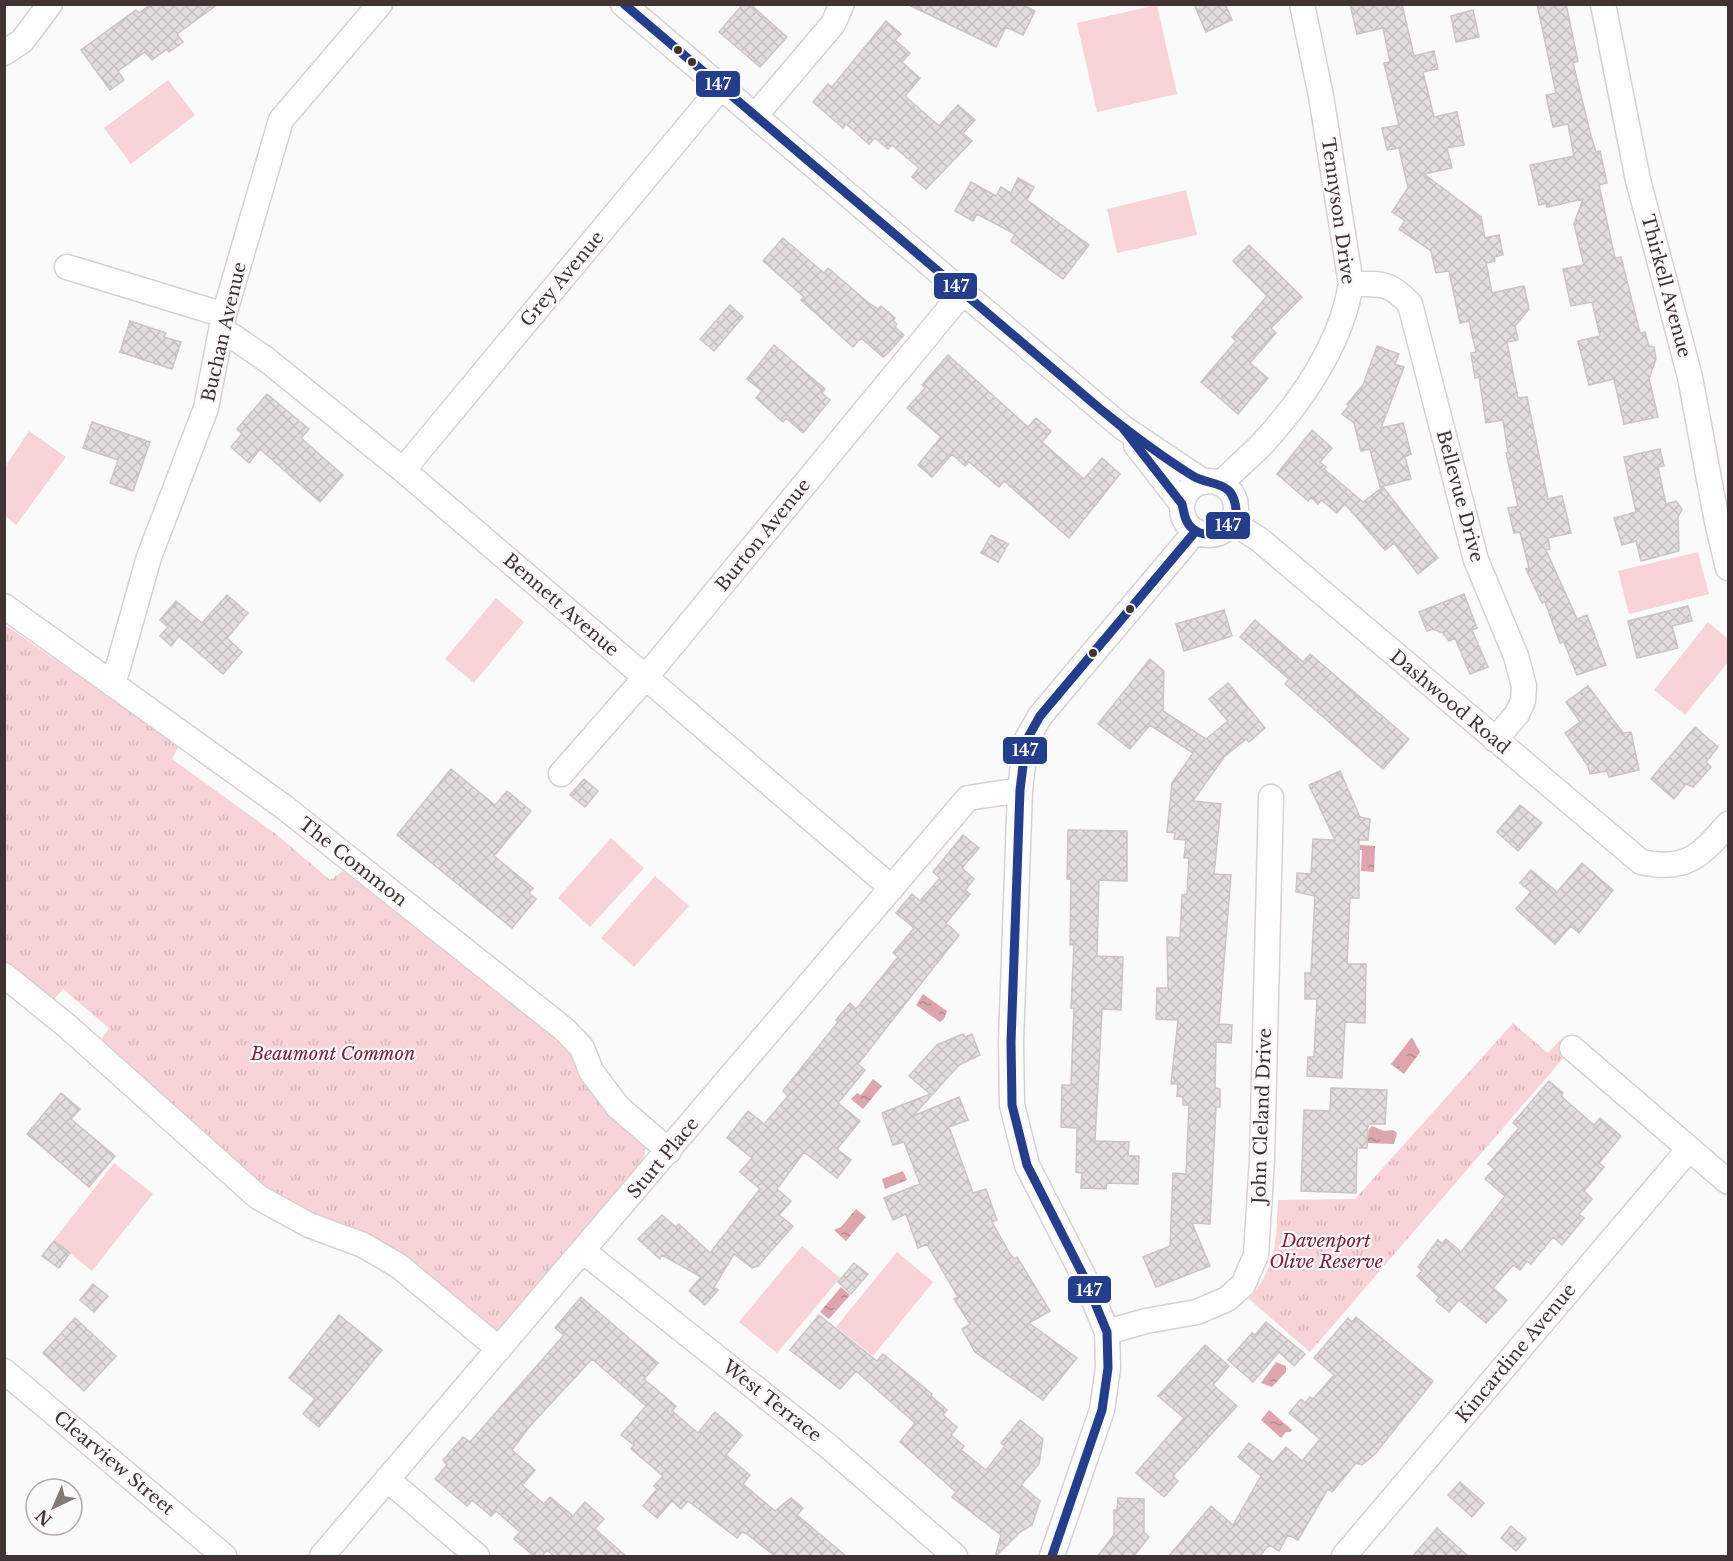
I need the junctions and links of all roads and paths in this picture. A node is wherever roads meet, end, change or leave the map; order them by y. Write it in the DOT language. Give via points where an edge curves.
graph roads {
  1 [pos="50,4"];
  2 [pos="380,4"];
  3 [pos="623,4"];
  4 [pos="842,4"];
  5 [pos="1302,4"];
  6 [pos="1603,4"];
  7 [pos="4,53"];
  8 [pos="721,87"];
  9 [pos="755,116"];
  10 [pos="67,267"];
  11 [pos="1350,284"];
  12 [pos="963,292"];
  13 [pos="223,324"];
  14 [pos="1122,427"];
  15 [pos="403,470"];
  16 [pos="1212,483"];
  17 [pos="1182,504"];
  18 [pos="1232,522"];
  19 [pos="1195,531"];
  20 [pos="1728,568"];
  21 [pos="4,606"];
  22 [pos="645,678"];
  23 [pos="113,686"];
  24 [pos="1495,740"];
  25 [pos="561,774"];
  26 [pos="1020,790"];
  27 [pos="1271,797"];
  28 [pos="1728,824"];
  29 [pos="892,888"];
  30 [pos="4,975"];
  31 [pos="1572,1048"];
  32 [pos="1689,1149"];
  33 [pos="669,1151"];
  34 [pos="1728,1182"];
  35 [pos="583,1251"];
  36 [pos="1107,1332"];
  37 [pos="500,1348"];
  38 [pos="4,1371"];
  39 [pos="387,1479"];
  40 [pos="224,1557"];
  41 [pos="322,1557"];
  42 [pos="477,1557"];
  43 [pos="955,1557"];
  44 [pos="1052,1557"];
  45 [pos="1344,1557"];
  1 -- 7 [label="street" via="22,41"];
  2 -- 13 [label="street, Buchan Avenue" via="281,120"];
  3 -- 8 [label="street"];
  4 -- 9 [label="street" via="833,24"];
  5 -- 11 [label="street, Tennyson Drive" via="1321,96"];
  6 -- 20 [label="street, Thirkell Avenue" via="1638,180 1690,377"];
  8 -- 9 [label="street"];
  8 -- 15 [label="street, Grey Avenue"];
  9 -- 12 [label="street"];
  10 -- 13 [label="street, Bennett Avenue"];
  11 -- 16 [label="street, Tennyson Drive" via="1346,312 1312,381 1263,443"];
  11 -- 24 [label="street, Bellevue Drive" via="1387,285 1410,304 1476,561 1516,656 1524,686 1517,714"];
  12 -- 14 [label="street"];
  12 -- 22 [label="street, Burton Avenue"];
  13 -- 15 [label="street, Bennett Avenue" via="232,336"];
  13 -- 23 [label="street, Buchan Avenue" via="206,408 149,557"];
  14 -- 16 [label="street"];
  14 -- 17 [label="street"];
  15 -- 22 [label="street, Bennett Avenue"];
  16 -- 17 [label="street" via="1190,490"];
  16 -- 18 [label="street" via="1228,489 1236,505"];
  17 -- 19 [label="street" via="1186,522"];
  18 -- 19 [label="street" via="1227,529 1211,535"];
  18 -- 24 [label="street, Dashwood Road" via="1260,540"];
  19 -- 26 [label="street" via="1040,716 1026,741"];
  21 -- 23 [label="street, The Common"];
  22 -- 25 [label="street, Burton Avenue"];
  22 -- 29 [label="street, Bennett Avenue"];
  23 -- 33 [label="street, The Common" via="284,807 566,1030 582,1048 591,1071 618,1107"];
  24 -- 28 [label="street, Dashwood Road" via="1641,861 1674,866 1706,850"];
  26 -- 29 [label="street, Sturt Place" via="968,798"];
  26 -- 36 [label="street" via="1012,1105 1027,1165 1085,1279"];
  27 -- 36 [label="street, John Cleland Drive" via="1256,1255 1243,1285 1227,1299 1197,1312"];
  29 -- 33 [label="street, Sturt Place"];
  30 -- 37 [label="street" via="67,1026 258,1197 309,1225 363,1245 399,1266"];
  31 -- 32 [label="street"];
  32 -- 34 [label="street"];
  32 -- 45 [label="street, Kincardine Avenue"];
  33 -- 35 [label="street, Sturt Place"];
  35 -- 37 [label="street, Sturt Place"];
  35 -- 43 [label="street, West Terrace" via="827,1445"];
  36 -- 44 [label="street" via="1108,1368 1102,1410"];
  37 -- 39 [label="street, Sturt Place"];
  38 -- 40 [label="street, Clearview Street"];
  39 -- 41 [label="street, Sturt Place"];
  39 -- 42 [label="street"];
}
